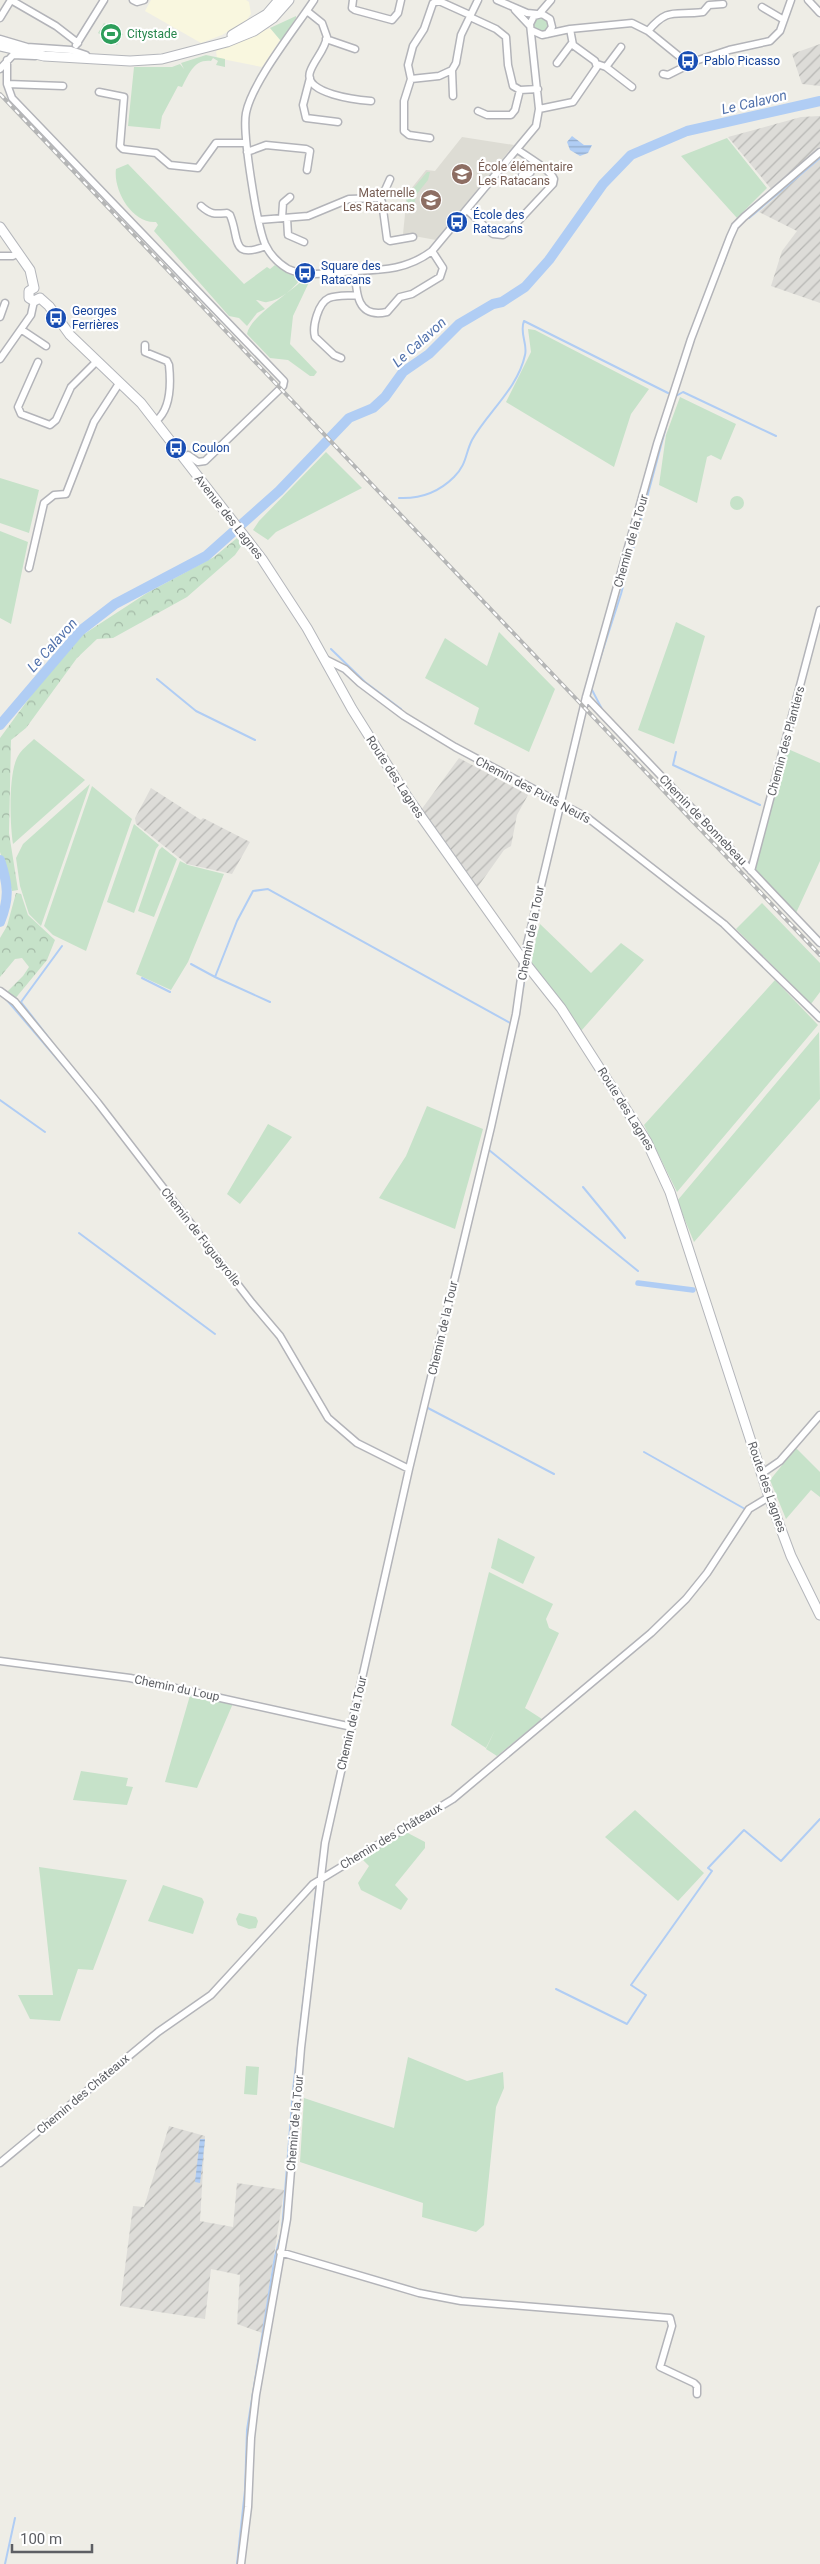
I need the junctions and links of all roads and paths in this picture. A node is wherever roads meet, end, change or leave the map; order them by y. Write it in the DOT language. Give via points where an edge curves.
graph roads {
  1 [pos="11,0"];
  2 [pos="104,0"];
  3 [pos="133,0"];
  4 [pos="144,0"];
  5 [pos="279,0"];
  6 [pos="289,0"];
  7 [pos="314,0"];
  8 [pos="353,0"];
  9 [pos="402,0"];
  10 [pos="478,0"];
  11 [pos="497,0"];
  12 [pos="551,0"];
  13 [pos="791,0"];
  14 [pos="808,0"];
  15 [pos="723,4"];
  16 [pos="512,8"];
  17 [pos="762,8"];
  18 [pos="307,11"];
  19 [pos="538,14"];
  20 [pos="820,14"];
  21 [pos="470,16"];
  22 [pos="549,17"];
  23 [pos="0,18"];
  24 [pos="784,20"];
  25 [pos="552,24"];
  26 [pos="531,28"];
  27 [pos="570,29"];
  28 [pos="562,30"];
  29 [pos="648,31"];
  30 [pos="0,34"];
  31 [pos="545,34"];
  32 [pos="326,39"];
  33 [pos="1,43"];
  34 [pos="78,43"];
  35 [pos="572,43"];
  36 [pos="622,47"];
  37 [pos="355,48"];
  38 [pos="533,51"];
  39 [pos="188,53"];
  40 [pos="68,54"];
  41 [pos="39,56"];
  42 [pos="6,60"];
  43 [pos="684,60"];
  44 [pos="558,63"];
  45 [pos="597,64"];
  46 [pos="606,67"];
  47 [pos="0,70"];
  48 [pos="452,70"];
  49 [pos="663,74"];
  50 [pos="310,78"];
  51 [pos="410,79"];
  52 [pos="7,81"];
  53 [pos="63,86"];
  54 [pos="632,87"];
  55 [pos="538,89"];
  56 [pos="520,90"];
  57 [pos="99,92"];
  58 [pos="453,96"];
  59 [pos="372,101"];
  60 [pos="539,109"];
  61 [pos="478,111"];
  62 [pos="338,122"];
  63 [pos="430,138"];
  64 [pos="246,143"];
  65 [pos="517,149"];
  66 [pos="247,152"];
  67 [pos="820,152"];
  68 [pos="536,164"];
  69 [pos="308,170"];
  70 [pos="522,175"];
  71 [pos="390,179"];
  72 [pos="290,197"];
  73 [pos="380,199"];
  74 [pos="201,206"];
  75 [pos="467,210"];
  76 [pos="284,218"];
  77 [pos="259,220"];
  78 [pos="0,227"];
  79 [pos="412,237"];
  80 [pos="304,242"];
  81 [pos="266,246"];
  82 [pos="432,251"];
  83 [pos="18,253"];
  84 [pos="0,256"];
  85 [pos="355,272"];
  86 [pos="357,295"];
  87 [pos="37,299"];
  88 [pos="4,303"];
  89 [pos="0,317"];
  90 [pos="22,330"];
  91 [pos="145,345"];
  92 [pos="46,346"];
  93 [pos="341,358"];
  94 [pos="0,359"];
  95 [pos="97,361"];
  96 [pos="38,362"];
  97 [pos="120,382"];
  98 [pos="156,421"];
  99 [pos="182,457"];
  100 [pos="29,568"];
  101 [pos="820,610"];
  102 [pos="324,658"];
  103 [pos="586,697"];
  104 [pos="560,802"];
  105 [pos="751,871"];
  106 [pos="820,943"];
  107 [pos="523,960"];
  108 [pos="0,991"];
  109 [pos="820,1018"];
  110 [pos="820,1415"];
  111 [pos="409,1469"];
  112 [pos="761,1474"];
  113 [pos="769,1497"];
  114 [pos="820,1615"];
  115 [pos="0,1661"];
  116 [pos="352,1727"];
  117 [pos="322,1878"];
  118 [pos="0,2163"];
  119 [pos="280,2252"];
  120 [pos="697,2394"];
  121 [pos="241,2564"];
  1 -- 23 [label="street"];
  1 -- 34 [label="street"];
  2 -- 34 [label="street"];
  3 -- 4 [label="street"];
  5 -- 39 [label="street" via="267,14 250,25"];
  6 -- 39 [label="street" via="273,18 254,31"];
  7 -- 18 [label="street"];
  8 -- 9 [label="street" via="352,8 355,10 392,20"];
  10 -- 21 [label="street"];
  11 -- 16 [label="street"];
  12 -- 19 [label="street"];
  12 -- 22 [label="street"];
  13 -- 24 [label="street"];
  14 -- 20 [label="street"];
  15 -- 29 [label="street" via="710,5 703,12 669,13"];
  16 -- 19 [label="street"];
  16 -- 26 [label="street"];
  17 -- 24 [label="street"];
  18 -- 32 [label="street" via="324,25"];
  18 -- 64 [label="street" via="250,98 245,122"];
  19 -- 22 [label="street"];
  19 -- 26 [label="street" via="532,18"];
  21 -- 48 [label="street" via="460,35"];
  21 -- 51 [label="street" via="439,1 432,3 424,29 413,46 408,65"];
  21 -- 56 [label="street" via="506,37 513,86"];
  22 -- 25 [label="street"];
  24 -- 43 [label="street" via="778,36 770,41 698,61"];
  25 -- 28 [label="street"];
  25 -- 31 [label="street"];
  26 -- 31 [label="street" via="536,34"];
  26 -- 38 [label="street"];
  27 -- 28 [label="street"];
  27 -- 29 [label="street" via="632,23"];
  27 -- 35 [label="street"];
  28 -- 31 [label="street"];
  29 -- 43 [label="street"];
  30 -- 33 [label="street"];
  31 -- 38 [label="street" via="535,43"];
  32 -- 37 [label="street"];
  32 -- 50 [label="street"];
  33 -- 40 [label="street"];
  33 -- 41 [label="street"];
  33 -- 42 [label="street"];
  34 -- 40 [label="street"];
  35 -- 44 [label="street"];
  35 -- 45 [label="street"];
  36 -- 46 [label="street"];
  38 -- 55 [label="street"];
  39 -- 40 [label="street" via="147,61 102,60"];
  40 -- 41 [label="street"];
  41 -- 42 [label="street" via="13,55"];
  42 -- 47 [label="street"];
  42 -- 52 [label="street"];
  43 -- 49 [label="street" via="682,68"];
  45 -- 46 [label="street"];
  45 -- 60 [label="street" via="573,102"];
  46 -- 54 [label="street"];
  47 -- 52 [label="street"];
  48 -- 51 [label="street" via="439,76"];
  48 -- 58 [label="street"];
  50 -- 59 [label="street" via="322,91"];
  50 -- 62 [label="street" via="303,105 306,118"];
  51 -- 63 [label="street" via="404,101 405,133"];
  52 -- 53 [label="street"];
  52 -- 99 [label="street" via="8,92 19,106 284,381 283,386 205,461 198,462 188,455"];
  55 -- 56 [label="street"];
  55 -- 60 [label="street"];
  56 -- 61 [label="street" via="511,115"];
  57 -- 64 [label="street" via="124,96 120,146 123,149 156,153 170,165 198,168 216,143"];
  60 -- 65 [label="street" via="536,126"];
  64 -- 66 [label="street"];
  65 -- 68 [label="street"];
  65 -- 75 [label="street"];
  66 -- 69 [label="street" via="266,145 306,149 310,151"];
  66 -- 77 [label="street"];
  67 -- 103 [label="street, Chemin de la Tour" via="744,217 730,237 691,339 657,444"];
  68 -- 70 [label="street" via="530,173"];
  68 -- 75 [label="street" via="550,171 553,184 507,233 493,234"];
  71 -- 73 [label="street"];
  72 -- 76 [label="street" via="283,203"];
  73 -- 76 [label="street" via="349,199 319,213"];
  73 -- 79 [label="street" via="387,239"];
  74 -- 81 [label="street" via="214,215 230,215 235,239 245,251"];
  75 -- 82 [label="street"];
  76 -- 77 [label="street"];
  76 -- 80 [label="street" via="288,235"];
  77 -- 81 [label="street"];
  78 -- 83 [label="street"];
  81 -- 85 [label="street" via="276,260 294,271"];
  82 -- 85 [label="street" via="405,266"];
  82 -- 86 [label="street" via="443,268 440,277 400,298 387,312 371,312"];
  83 -- 84 [label="street"];
  83 -- 87 [label="street, Avenue des Lagnes" via="32,274 34,288 40,291"];
  85 -- 86 [label="street"];
  86 -- 93 [label="street" via="326,300 314,326 315,337"];
  87 -- 90 [label="street"];
  87 -- 95 [label="street, Avenue des Lagnes" via="49,306 70,334"];
  88 -- 89 [label="street"];
  90 -- 92 [label="street"];
  90 -- 94 [label="street"];
  91 -- 98 [label="street" via="145,352 167,361 169,365 167,407"];
  95 -- 96 [label="street" via="71,387 56,420 50,425 22,414 18,406"];
  95 -- 97 [label="street, Avenue des Lagnes"];
  97 -- 98 [label="street, Avenue des Lagnes"];
  97 -- 100 [label="street" via="94,422 66,494 54,495 44,503"];
  98 -- 99 [label="street, Avenue des Lagnes"];
  99 -- 102 [label="street, Avenue des Lagnes" via="274,576"];
  101 -- 105 [label="street, Chemin des Plantiers"];
  102 -- 104 [label="street, Chemin des Puits Neufs" via="339,665 398,711 455,748"];
  102 -- 107 [label="street, Route des Lagnes" via="408,798"];
  103 -- 104 [label="street, Chemin de la Tour"];
  103 -- 105 [label="street, Chemin de Bonnebeau"];
  104 -- 107 [label="street, Chemin de la Tour"];
  104 -- 109 [label="street, Chemin des Puits Neufs" via="588,818 724,924"];
  105 -- 106 [label="street, Chemin de Bonnebeau"];
  107 -- 111 [label="street, Chemin de la Tour" via="516,1014"];
  107 -- 112 [label="street, Route des Lagnes" via="574,1027 658,1162"];
  108 -- 111 [label="street, Chemin de Fugueyrolle" via="15,1002 98,1103 280,1336 328,1418 357,1444"];
  110 -- 112 [label="street" via="775,1466"];
  111 -- 116 [label="street, Chemin de la Tour"];
  112 -- 113 [label="street, Route des Lagnes"];
  113 -- 114 [label="street, Route des Lagnes" via="791,1556"];
  113 -- 117 [label="street, Chemin des Châteaux" via="749,1509 686,1599 573,1700 453,1799"];
  115 -- 116 [label="street, Chemin du Loup" via="130,1678"];
  116 -- 117 [label="street, Chemin de la Tour" via="325,1843"];
  117 -- 118 [label="street, Chemin des Châteaux" via="294,1903 211,1995 158,2032"];
  117 -- 119 [label="street, Chemin de la Tour" via="301,2048 287,2219"];
  119 -- 120 [label="street" via="419,2293 461,2301 670,2318 672,2326 660,2367 694,2383"];
  119 -- 121 [label="street, Chemin de la Tour" via="256,2395"];
}
